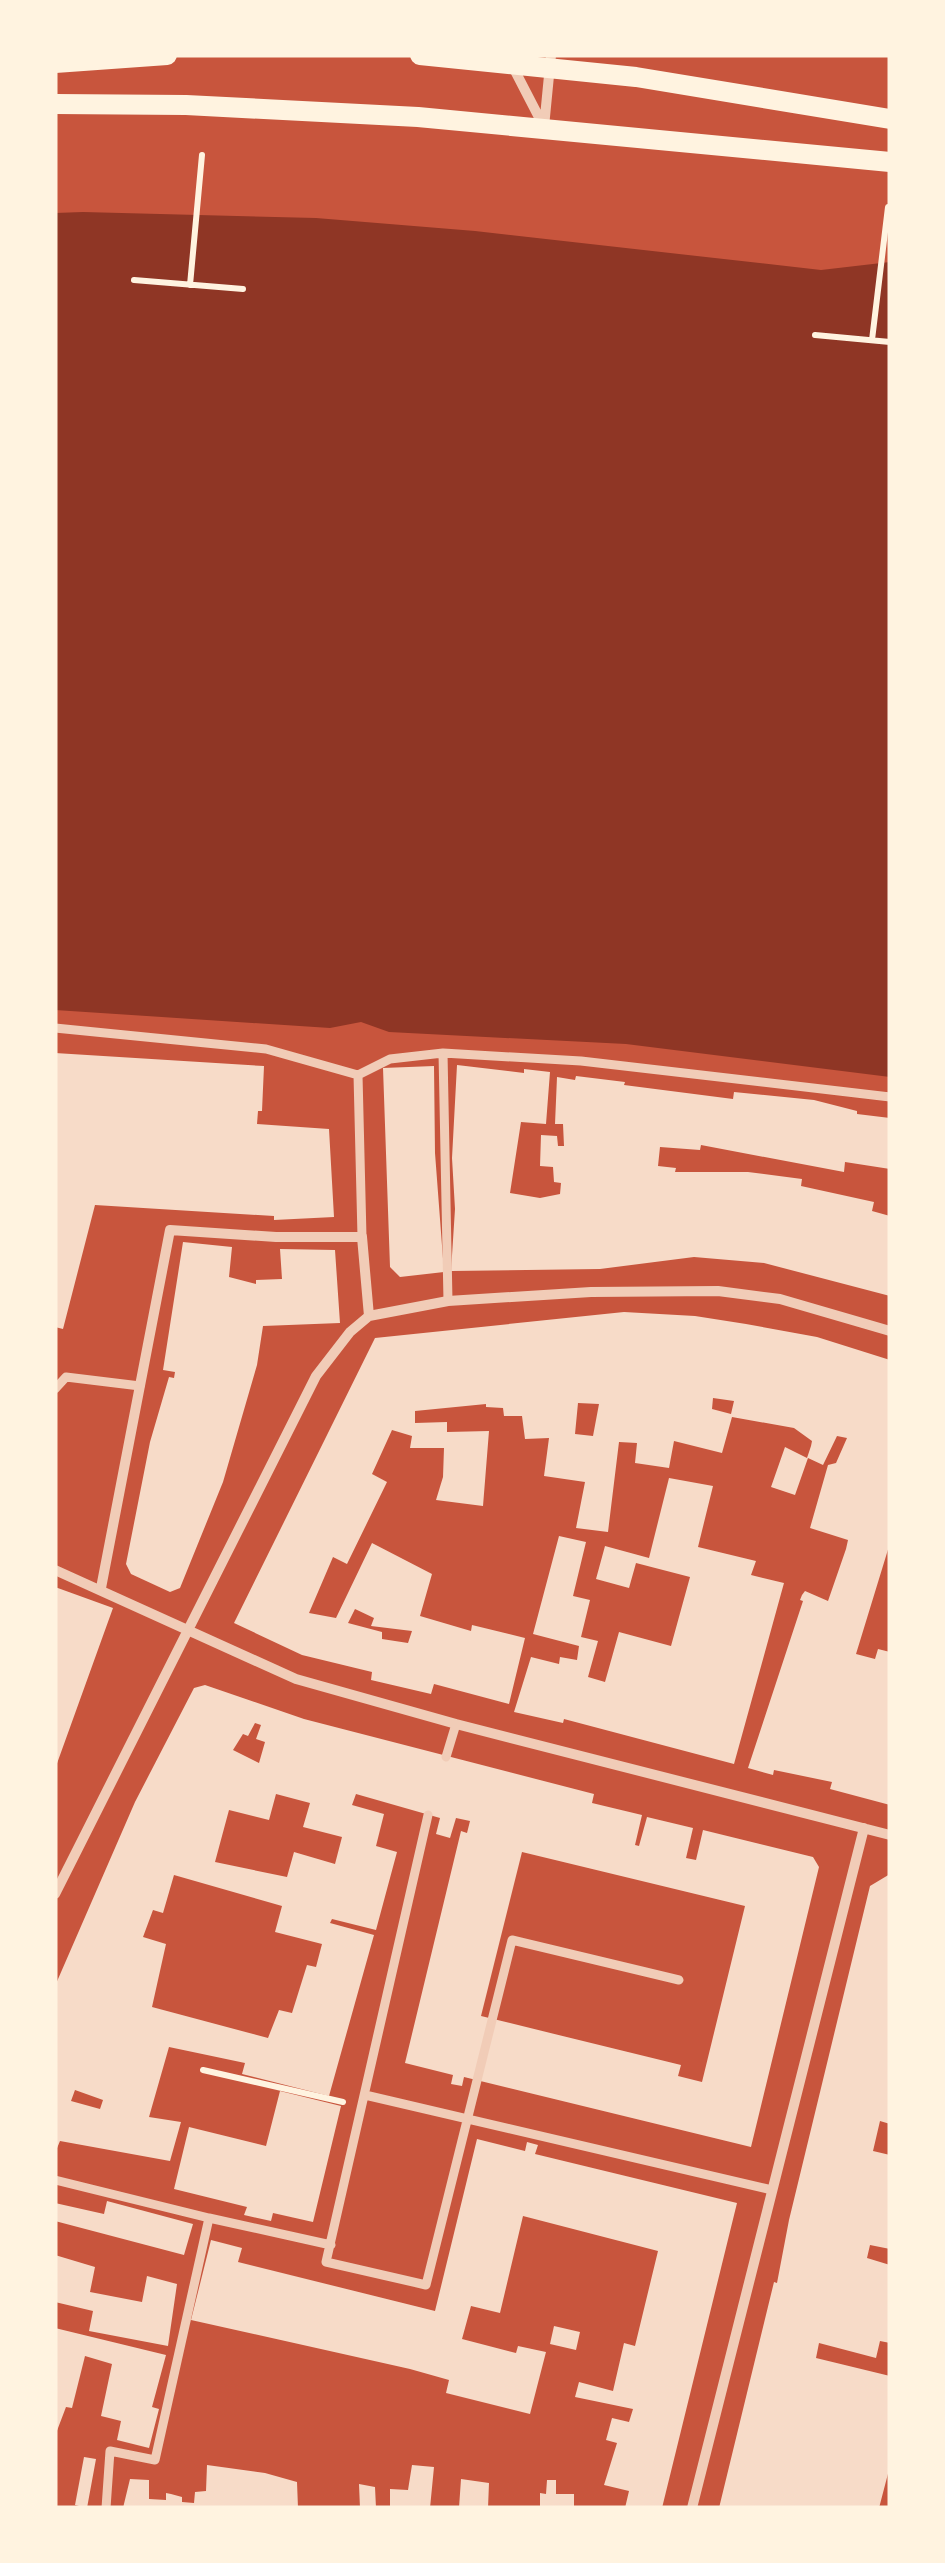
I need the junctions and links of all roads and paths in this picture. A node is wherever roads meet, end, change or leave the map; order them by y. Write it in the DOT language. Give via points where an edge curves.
graph roads {
  1 [pos="167,55"];
  2 [pos="420,55"];
  3 [pos="511,59"];
  4 [pos="551,61"];
  5 [pos="55,63"];
  6 [pos="55,104"];
  7 [pos="890,119"];
  8 [pos="544,128"];
  9 [pos="202,158"];
  10 [pos="890,162"];
  11 [pos="888,207"];
  12 [pos="134,280"];
  13 [pos="190,284"];
  14 [pos="243,289"];
  15 [pos="815,335"];
  16 [pos="872,340"];
  17 [pos="890,342"];
  18 [pos="55,1028"];
  19 [pos="443,1053"];
  20 [pos="358,1076"];
  21 [pos="890,1097"];
  22 [pos="362,1237"];
  23 [pos="448,1301"];
  24 [pos="370,1316"];
  25 [pos="890,1331"];
  26 [pos="140,1386"];
  27 [pos="55,1389"];
  28 [pos="55,1570"];
  29 [pos="101,1588"];
  30 [pos="187,1632"];
  31 [pos="456,1724"];
  32 [pos="446,1757"];
  33 [pos="428,1815"];
  34 [pos="864,1828"];
  35 [pos="890,1835"];
  36 [pos="55,1894"];
  37 [pos="679,1980"];
  38 [pos="203,2070"];
  39 [pos="365,2095"];
  40 [pos="328,2099"];
  41 [pos="468,2119"];
  42 [pos="55,2180"];
  43 [pos="772,2190"];
  44 [pos="209,2218"];
  45 [pos="331,2245"];
  46 [pos="106,2508"];
  47 [pos="692,2508"];
  1 -- 5 [label="main road"];
  2 -- 3 [label="main road"];
  3 -- 4 [label="main road"];
  3 -- 8 [label="street"];
  4 -- 7 [label="main road"];
  4 -- 8 [label="street"];
  6 -- 8 [label="main road" via="299,109"];
  8 -- 10 [label="main road"];
  9 -- 13 [label="path"];
  11 -- 16 [label="path"];
  12 -- 13 [label="path"];
  13 -- 14 [label="path"];
  15 -- 16 [label="path"];
  16 -- 17 [label="path"];
  18 -- 20 [label="street" via="266,1049"];
  19 -- 20 [label="street" via="390,1059"];
  19 -- 21 [label="street" via="582,1061"];
  19 -- 23 [label="street"];
  20 -- 22 [label="street"];
  22 -- 24 [label="street"];
  22 -- 26 [label="street" via="170,1230"];
  23 -- 24 [label="street"];
  23 -- 25 [label="street" via="718,1291 780,1299"];
  24 -- 30 [label="street" via="316,1376"];
  26 -- 27 [label="street" via="66,1377"];
  26 -- 29 [label="street"];
  28 -- 29 [label="street"];
  29 -- 30 [label="street"];
  30 -- 31 [label="street" via="296,1680"];
  30 -- 36 [label="street"];
  31 -- 32 [label="street"];
  31 -- 34 [label="street"];
  33 -- 39 [label="street"];
  34 -- 35 [label="street"];
  34 -- 43 [label="street"];
  37 -- 41 [label="street" via="512,1940"];
  38 -- 40 [label="path"];
  39 -- 41 [label="street"];
  39 -- 45 [label="street"];
  41 -- 43 [label="street"];
  41 -- 45 [label="street" via="426,2285 326,2262"];
  42 -- 44 [label="street"];
  43 -- 47 [label="street"];
  44 -- 45 [label="street"];
  44 -- 46 [label="street" via="155,2460 110,2452"];
}
